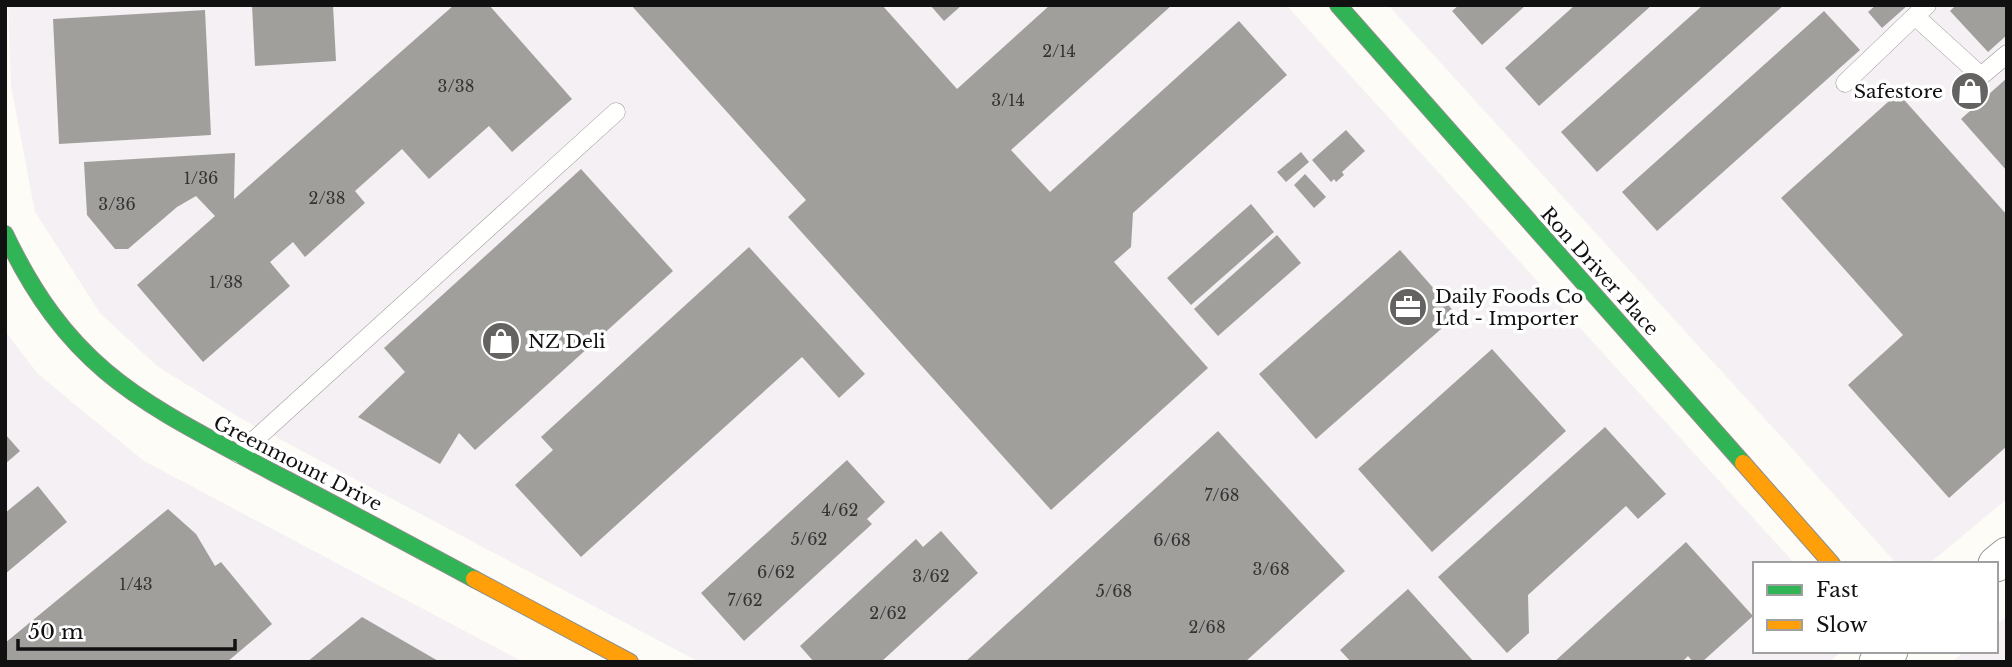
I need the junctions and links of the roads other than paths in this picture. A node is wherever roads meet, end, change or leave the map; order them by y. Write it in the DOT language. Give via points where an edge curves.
graph roads {
  1 [pos="1338,5"];
  2 [pos="1921,11"];
  3 [pos="2007,54"];
  4 [pos="1845,83"];
  5 [pos="616,113"];
  6 [pos="5,234"];
  7 [pos="239,454"];
  8 [pos="1830,562"];
  9 [pos="630,662"];
  1 -- 8 [label="street, Ron Driver Place"];
  2 -- 3 [label="lane" via="1981,76"];
  2 -- 4 [label="lane"];
  5 -- 7 [label="lane"];
  6 -- 7 [label="street, Greenmount Drive" via="43,305 108,378 183,429"];
  7 -- 9 [label="street, Greenmount Drive"];
}
